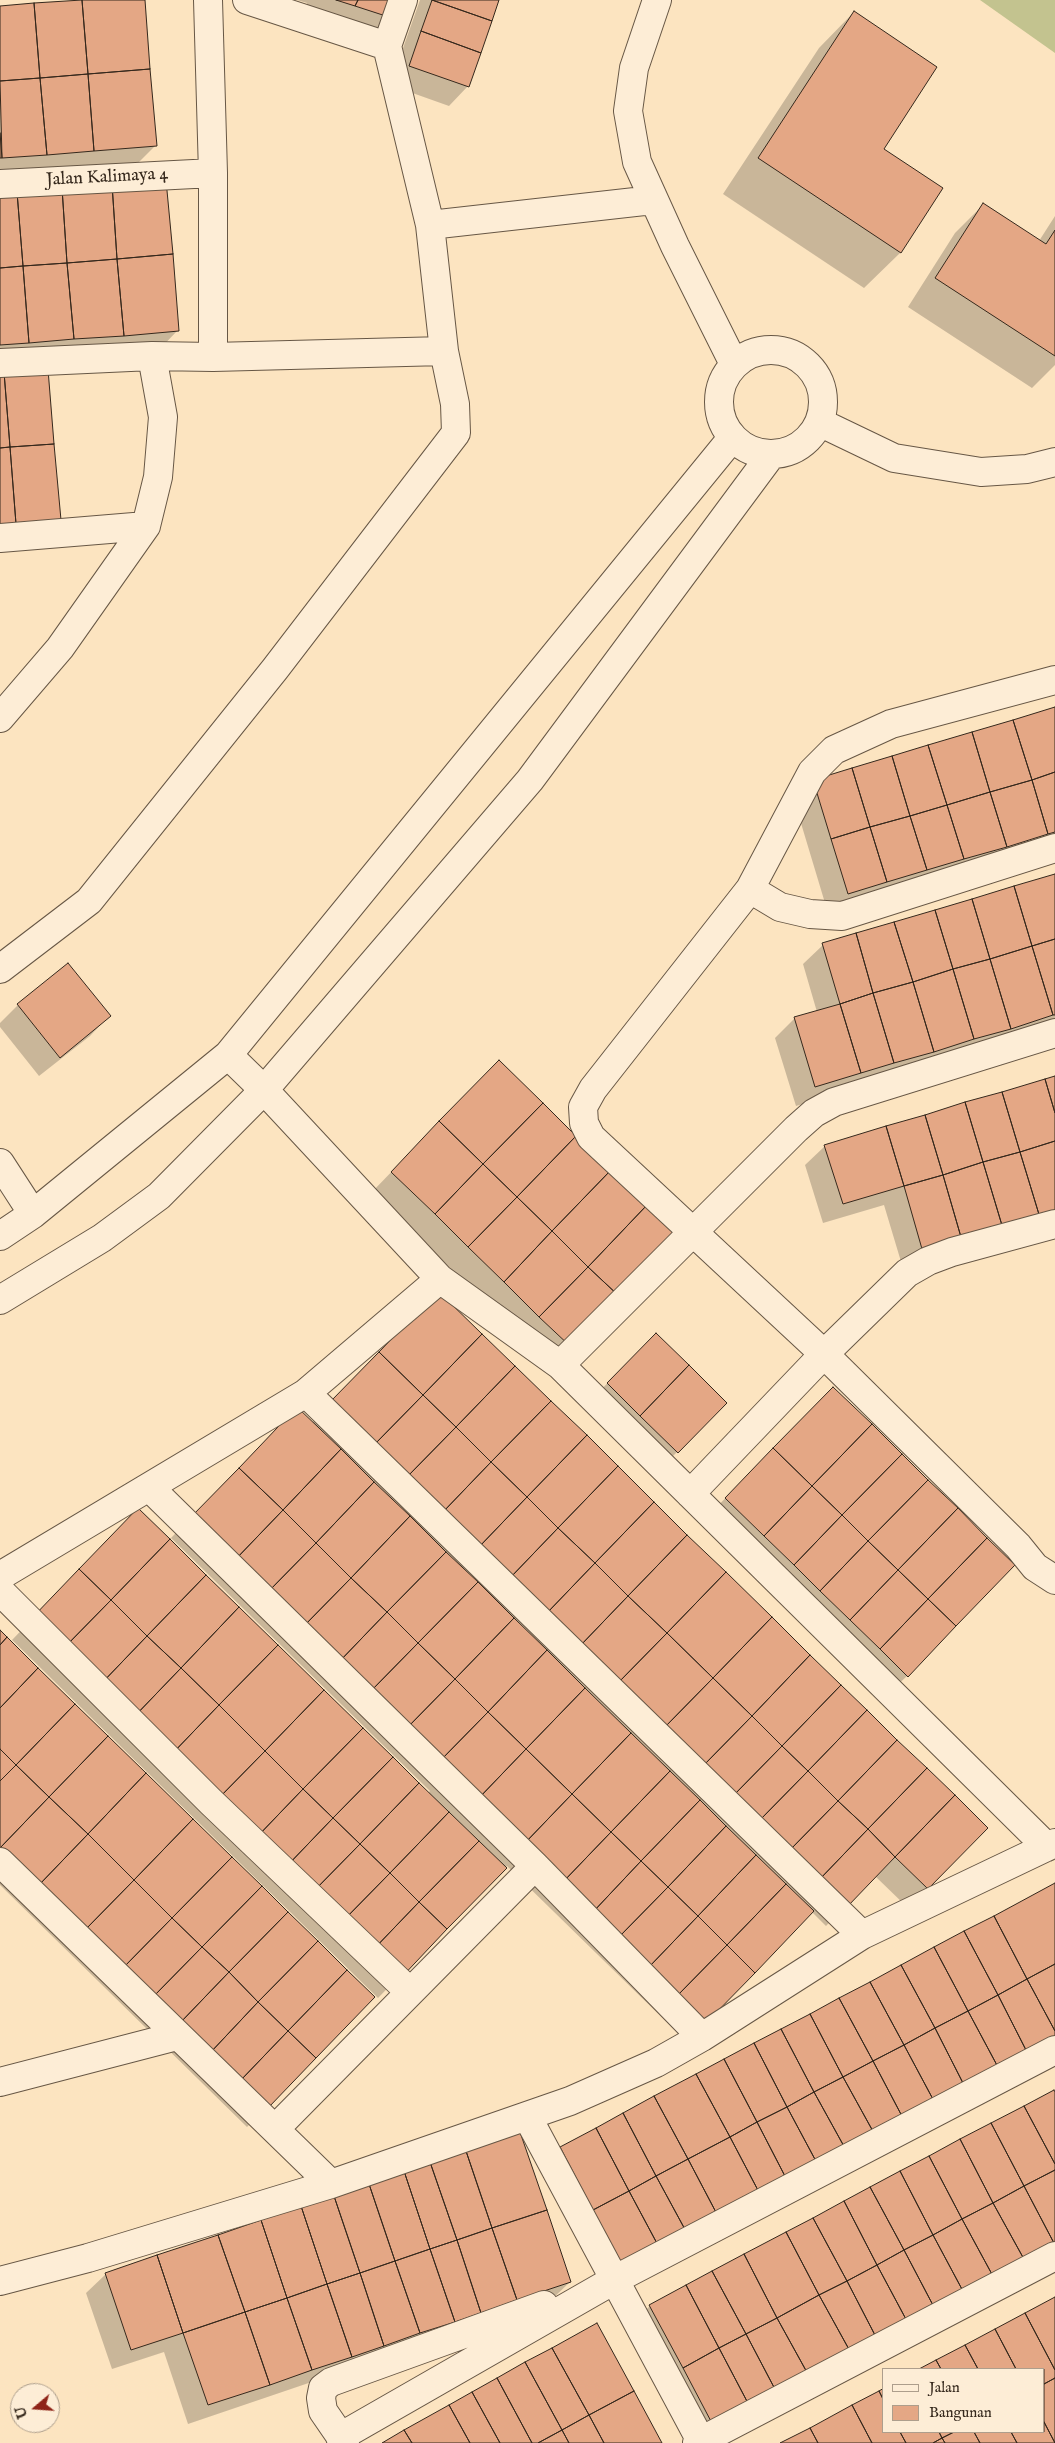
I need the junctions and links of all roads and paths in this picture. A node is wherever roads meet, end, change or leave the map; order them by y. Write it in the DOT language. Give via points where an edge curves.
graph roads {
  1 [pos="208,0"];
  2 [pos="246,0"];
  3 [pos="403,0"];
  4 [pos="657,0"];
  5 [pos="387,46"];
  6 [pos="213,173"];
  7 [pos="0,184"];
  8 [pos="653,200"];
  9 [pos="430,224"];
  10 [pos="444,351"];
  11 [pos="152,356"];
  12 [pos="213,357"];
  13 [pos="0,363"];
  14 [pos="734,364"];
  15 [pos="819,422"];
  16 [pos="732,438"];
  17 [pos="771,455"];
  18 [pos="1055,462"];
  19 [pos="146,526"];
  20 [pos="0,538"];
  21 [pos="1055,680"];
  22 [pos="0,718"];
  23 [pos="1055,848"];
  24 [pos="750,890"];
  25 [pos="0,969"];
  26 [pos="1055,1033"];
  27 [pos="228,1055"];
  28 [pos="264,1090"];
  29 [pos="0,1164"];
  30 [pos="33,1214"];
  31 [pos="1055,1224"];
  32 [pos="695,1232"];
  33 [pos="0,1236"];
  34 [pos="440,1279"];
  35 [pos="0,1300"];
  36 [pos="824,1354"];
  37 [pos="560,1365"];
  38 [pos="306,1393"];
  39 [pos="149,1486"];
  40 [pos="690,1494"];
  41 [pos="0,1576"];
  42 [pos="1055,1580"];
  43 [pos="0,1591"];
  44 [pos="1051,1845"];
  45 [pos="0,1862"];
  46 [pos="535,1866"];
  47 [pos="862,1935"];
  48 [pos="410,1992"];
  49 [pos="177,2036"];
  50 [pos="702,2037"];
  51 [pos="1055,2050"];
  52 [pos="0,2082"];
  53 [pos="527,2116"];
  54 [pos="275,2129"];
  55 [pos="331,2184"];
  56 [pos="1055,2256"];
  57 [pos="614,2280"];
  58 [pos="0,2281"];
  59 [pos="343,2440"];
  60 [pos="700,2442"];
  1 -- 6 [label="street"];
  2 -- 5 [label="street"];
  3 -- 5 [label="street"];
  4 -- 8 [label="street" via="634,68 628,111 637,162"];
  5 -- 9 [label="street"];
  6 -- 7 [label="street, Jalan Kalimaya 4"];
  6 -- 12 [label="street"];
  8 -- 9 [label="street"];
  8 -- 14 [label="street"];
  9 -- 10 [label="street"];
  10 -- 12 [label="street"];
  10 -- 25 [label="street" via="455,404 456,433 275,669 88,901"];
  11 -- 12 [label="street"];
  11 -- 13 [label="street"];
  11 -- 19 [label="street" via="163,417 158,477"];
  14 -- 15 [label="street" via="749,354 766,350 784,351 800,359 813,371 820,387 823,404"];
  14 -- 16 [label="street" via="723,381 719,401 722,420"];
  15 -- 17 [label="street" via="812,435 800,446"];
  15 -- 18 [label="street" via="894,458 981,472 1027,469"];
  16 -- 17 [label="street" via="750,450"];
  16 -- 27 [label="street"];
  17 -- 28 [label="street" via="530,780"];
  19 -- 20 [label="street"];
  19 -- 22 [label="street" via="60,648"];
  21 -- 24 [label="street" via="891,724 834,750 812,772"];
  23 -- 24 [label="street" via="842,916 810,914 780,907"];
  24 -- 32 [label="street" via="593,1089 583,1107 584,1123 592,1137"];
  26 -- 32 [label="street" via="848,1098 814,1113"];
  27 -- 28 [label="street"];
  27 -- 30 [label="street"];
  28 -- 34 [label="street"];
  28 -- 35 [label="street" via="159,1196 102,1238"];
  29 -- 30 [label="street"];
  30 -- 33 [label="street"];
  31 -- 36 [label="street" via="928,1261 907,1273"];
  32 -- 36 [label="street"];
  32 -- 37 [label="street"];
  34 -- 37 [label="street"];
  34 -- 38 [label="street"];
  36 -- 40 [label="street"];
  36 -- 42 [label="street" via="1018,1546 1035,1568"];
  37 -- 40 [label="street"];
  38 -- 39 [label="street"];
  38 -- 47 [label="street"];
  39 -- 41 [label="street"];
  39 -- 46 [label="street"];
  40 -- 44 [label="street"];
  43 -- 48 [label="street" via="211,1802"];
  44 -- 47 [label="street"];
  45 -- 49 [label="street"];
  46 -- 48 [label="street"];
  46 -- 50 [label="street"];
  47 -- 50 [label="street"];
  48 -- 54 [label="street"];
  49 -- 52 [label="street"];
  49 -- 54 [label="street"];
  50 -- 53 [label="street" via="621,2080"];
  51 -- 57 [label="street"];
  53 -- 55 [label="street"];
  53 -- 57 [label="street"];
  54 -- 55 [label="street"];
  55 -- 58 [label="street" via="88,2258"];
  56 -- 60 [label="street"];
  57 -- 59 [label="street"];
  57 -- 59 [label="street" via="331,2382 320,2398 323,2411"];
  57 -- 60 [label="street"];
}
